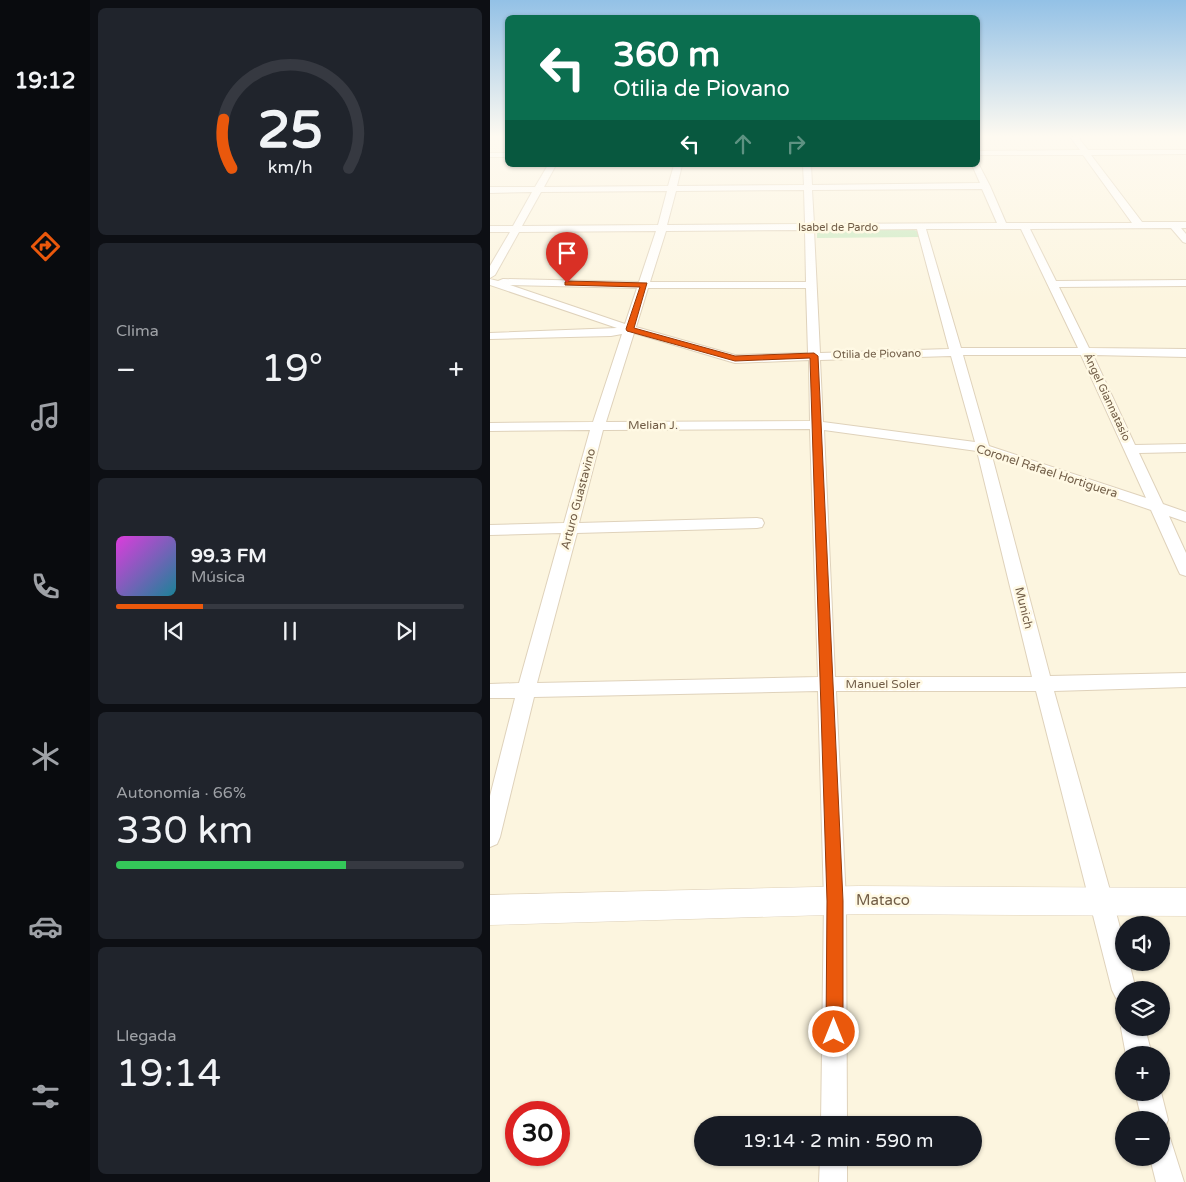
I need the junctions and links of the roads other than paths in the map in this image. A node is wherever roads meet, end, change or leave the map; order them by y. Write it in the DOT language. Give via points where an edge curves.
graph roads {
  1 [pos="537,192"];
  2 [pos="671,192"];
  3 [pos="807,192"];
  4 [pos="989,192"];
  5 [pos="1114,192"];
  6 [pos="1139,225"];
  7 [pos="1174,225"];
  8 [pos="1186,225"];
  9 [pos="1004,226"];
  10 [pos="1024,226"];
  11 [pos="921,227"];
  12 [pos="662,228"];
  13 [pos="809,228"];
  14 [pos="490,229"];
  15 [pos="517,229"];
  16 [pos="1186,240"];
  17 [pos="490,275"];
  18 [pos="490,282"];
  19 [pos="1186,283"];
  20 [pos="811,284"];
  21 [pos="1052,284"];
  22 [pos="644,285"];
  23 [pos="630,329"];
  24 [pos="490,336"];
  25 [pos="1086,351"];
  26 [pos="956,352"];
  27 [pos="1186,353"];
  28 [pos="814,356"];
  29 [pos="817,425"];
  30 [pos="598,426"];
  31 [pos="490,427"];
  32 [pos="983,448"];
  33 [pos="1186,448"];
  34 [pos="1131,449"];
  35 [pos="1157,508"];
  36 [pos="1186,517"];
  37 [pos="757,522"];
  38 [pos="570,527"];
  39 [pos="490,530"];
  40 [pos="1186,570"];
  41 [pos="1186,680"];
  42 [pos="826,684"];
  43 [pos="1043,684"];
  44 [pos="490,691"];
  45 [pos="526,691"];
  46 [pos="490,837"];
  47 [pos="1102,900"];
  48 [pos="835,901"];
  49 [pos="1186,902"];
  50 [pos="490,910"];
  51 [pos="1122,981"];
  52 [pos="834,1116"];
  53 [pos="834,1166"];
  54 [pos="1166,1166"];
  55 [pos="833,1182"];
  56 [pos="1170,1182"];
  1 -- 15 [label="street"];
  2 -- 12 [label="street, Arturo Guastavino"];
  3 -- 13 [label="street"];
  4 -- 9 [label="street"];
  5 -- 6 [label="street"];
  6 -- 7 [label="street, Isabel de Pardo"];
  6 -- 10 [label="street, Isabel de Pardo"];
  7 -- 8 [label="street, Isabel de Pardo"];
  7 -- 16 [label="street"];
  9 -- 10 [label="street, Isabel de Pardo"];
  9 -- 11 [label="street, Isabel de Pardo"];
  10 -- 21 [label="street, Ángel Giannatasio"];
  11 -- 13 [label="street, Isabel de Pardo"];
  11 -- 26 [label="street, Munich"];
  12 -- 13 [label="street, Isabel de Pardo"];
  12 -- 15 [label="street, Isabel de Pardo"];
  12 -- 22 [label="street, Arturo Guastavino"];
  13 -- 20 [label="street"];
  14 -- 15 [label="street, Isabel de Pardo"];
  15 -- 17 [label="street"];
  18 -- 22 [label="street"];
  18 -- 23 [label="street, Otilia de Piovano"];
  19 -- 21 [label="street"];
  20 -- 22 [label="street"];
  20 -- 28 [label="street"];
  21 -- 25 [label="street, Ángel Giannatasio"];
  22 -- 23 [label="street, Arturo Guastavino"];
  23 -- 24 [label="street" via="610,333"];
  23 -- 28 [label="street, Otilia de Piovano" via="735,358"];
  23 -- 30 [label="street, Arturo Guastavino"];
  25 -- 26 [label="street, Otilia de Piovano"];
  25 -- 27 [label="street, Otilia de Piovano"];
  25 -- 34 [label="street, Ángel Giannatasio"];
  26 -- 28 [label="street, Otilia de Piovano"];
  26 -- 32 [label="street, Munich"];
  28 -- 29 [label="street"];
  29 -- 30 [label="street, Melian J."];
  29 -- 32 [label="street, Coronel Rafael Hortiguera"];
  29 -- 42 [label="street"];
  30 -- 31 [label="street, Melian J."];
  30 -- 38 [label="street, Arturo Guastavino"];
  32 -- 35 [label="street, Coronel Rafael Hortiguera"];
  32 -- 43 [label="street, Munich"];
  33 -- 34 [label="street"];
  34 -- 35 [label="street, Ángel Giannatasio"];
  35 -- 36 [label="street, Coronel Rafael Hortiguera"];
  35 -- 40 [label="street, Ángel Giannatasio"];
  37 -- 38 [label="street"];
  38 -- 39 [label="street"];
  38 -- 45 [label="street, Arturo Guastavino"];
  41 -- 43 [label="street, Manuel Soler"];
  42 -- 43 [label="street, Manuel Soler"];
  42 -- 45 [label="street, Manuel Soler"];
  42 -- 48 [label="street"];
  43 -- 47 [label="street, Munich"];
  44 -- 45 [label="street, Manuel Soler"];
  45 -- 46 [label="street, Arturo Guastavino"];
  47 -- 48 [label="street, Mataco"];
  47 -- 49 [label="street, Mataco"];
  47 -- 51 [label="street, Munich"];
  48 -- 50 [label="street, Mataco"];
  48 -- 52 [label="street"];
  53 -- 55 [label="street"];
  54 -- 56 [label="street"];
}
